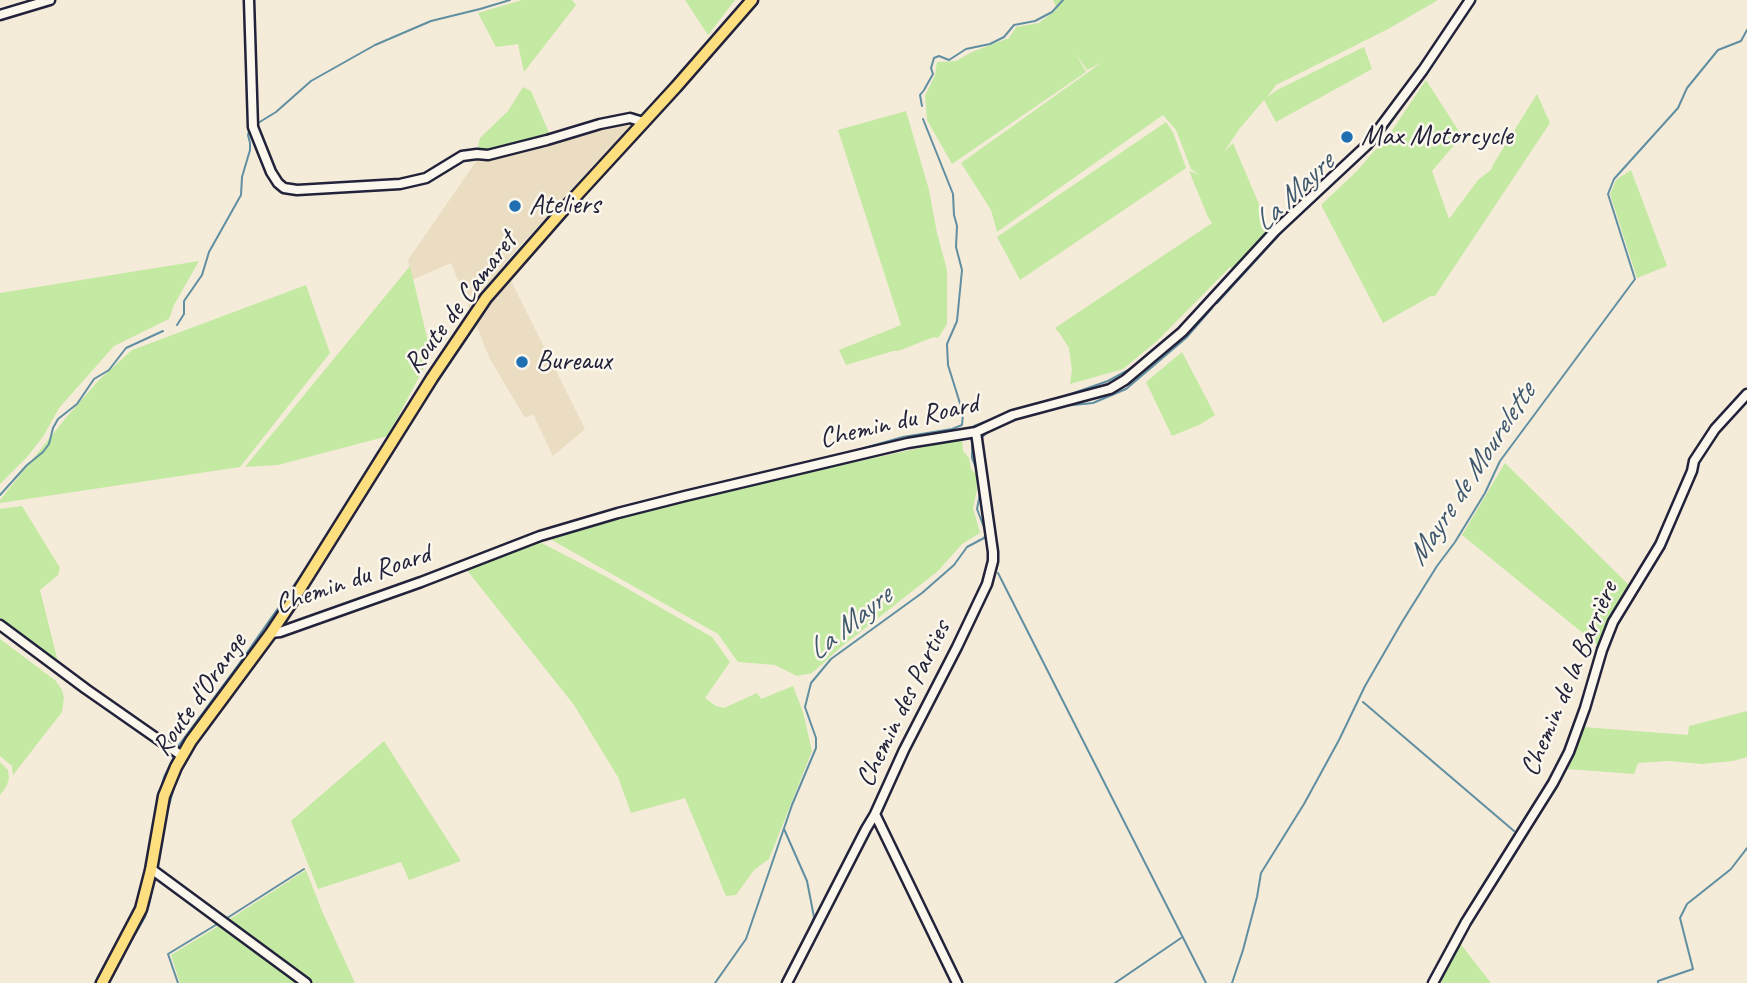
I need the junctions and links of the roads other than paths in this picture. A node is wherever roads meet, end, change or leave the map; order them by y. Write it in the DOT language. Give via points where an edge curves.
graph roads {
  1 [pos="50,0"];
  2 [pos="249,0"];
  3 [pos="752,0"];
  4 [pos="1470,0"];
  5 [pos="0,15"];
  6 [pos="643,122"];
  7 [pos="1747,394"];
  8 [pos="976,432"];
  9 [pos="385,453"];
  10 [pos="0,625"];
  11 [pos="271,633"];
  12 [pos="182,756"];
  13 [pos="876,814"];
  14 [pos="151,870"];
  15 [pos="102,983"];
  16 [pos="306,983"];
  17 [pos="787,983"];
  18 [pos="957,983"];
  19 [pos="1433,983"];
  1 -- 5 [label="street"];
  2 -- 6 [label="street" via="253,127 271,172 284,188 400,184 426,178 462,156 488,155 631,118"];
  3 -- 6 [label="main road, Route de Camaret"];
  4 -- 8 [label="street, Chemin du Roard" via="1367,145 1275,231 1182,332 1110,389 1013,415"];
  6 -- 9 [label="main road, Route de Camaret" via="486,298"];
  7 -- 19 [label="street, Chemin de la Barrière" via="1715,429 1695,461 1660,545 1613,622 1569,752"];
  8 -- 11 [label="street, Chemin du Roard" via="908,443 618,513 540,536"];
  8 -- 13 [label="street, Chemin des Parties" via="993,552 990,573"];
  9 -- 11 [label="main road, Route d'Orange"];
  10 -- 12 [label="street"];
  11 -- 12 [label="main road, Route d'Orange"];
  12 -- 14 [label="main road, Route d'Orange" via="164,796"];
  13 -- 17 [label="street"];
  13 -- 18 [label="street, Chemin des Parties"];
  14 -- 15 [label="main road, Route d'Orange" via="138,917"];
  14 -- 16 [label="street"];
}
